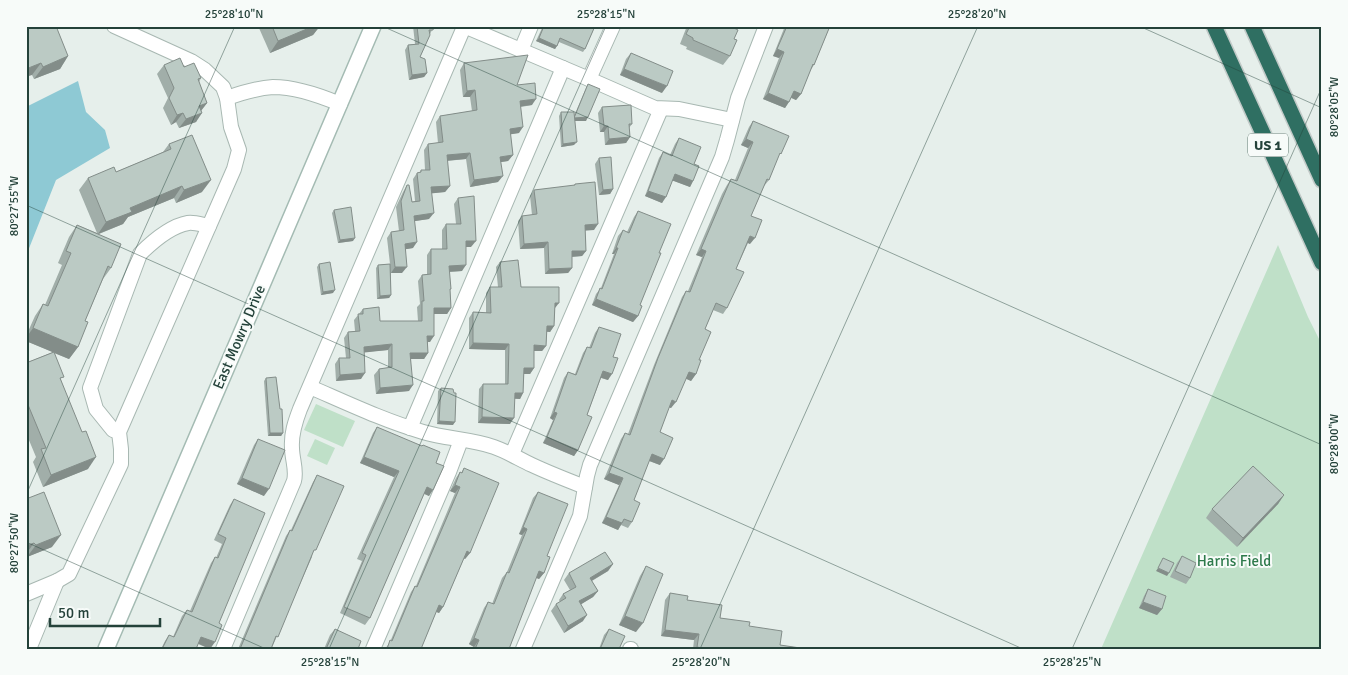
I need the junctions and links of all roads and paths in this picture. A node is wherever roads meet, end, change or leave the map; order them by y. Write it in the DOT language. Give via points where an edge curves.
graph roads {
  1 [pos="114,26"];
  2 [pos="374,26"];
  3 [pos="464,26"];
  4 [pos="532,26"];
  5 [pos="613,26"];
  6 [pos="766,26"];
  7 [pos="1214,26"];
  8 [pos="1252,26"];
  9 [pos="521,50"];
  10 [pos="563,68"];
  11 [pos="589,78"];
  12 [pos="227,98"];
  13 [pos="340,104"];
  14 [pos="660,109"];
  15 [pos="732,120"];
  16 [pos="1322,180"];
  17 [pos="209,226"];
  18 [pos="1322,263"];
  19 [pos="310,387"];
  20 [pos="410,428"];
  21 [pos="119,432"];
  22 [pos="462,440"];
  23 [pos="512,454"];
  24 [pos="585,487"];
  25 [pos="57,581"];
  26 [pos="26,594"];
  27 [pos="29,649"];
  28 [pos="106,649"];
  29 [pos="223,649"];
  30 [pos="373,649"];
  31 [pos="523,649"];
  1 -- 12 [label="street" via="191,61 223,87"];
  2 -- 13 [label="street, East Mowry Drive"];
  3 -- 9 [label="street"];
  3 -- 19 [label="street"];
  4 -- 9 [label="street"];
  5 -- 11 [label="street"];
  6 -- 15 [label="street" via="743,81"];
  7 -- 18 [label="highway, US 1"];
  8 -- 16 [label="highway, US 1"];
  9 -- 10 [label="street"];
  10 -- 11 [label="street"];
  10 -- 20 [label="street"];
  11 -- 14 [label="street"];
  12 -- 13 [label="street" via="272,88 319,96"];
  12 -- 17 [label="street" via="231,127 239,150 234,170"];
  13 -- 28 [label="street, East Mowry Drive"];
  14 -- 15 [label="street" via="680,108"];
  14 -- 23 [label="street"];
  15 -- 24 [label="street" via="722,157 590,465"];
  17 -- 21 [label="street"];
  17 -- 21 [label="street" via="189,223 170,230 140,254 90,388 96,409 113,430"];
  19 -- 20 [label="street"];
  19 -- 29 [label="street" via="293,432 294,481"];
  20 -- 22 [label="street"];
  21 -- 25 [label="street" via="121,464 69,574"];
  22 -- 23 [label="street"];
  22 -- 30 [label="street"];
  23 -- 24 [label="street"];
  24 -- 31 [label="street" via="580,516"];
  25 -- 26 [label="street"];
  25 -- 27 [label="street"];
}
